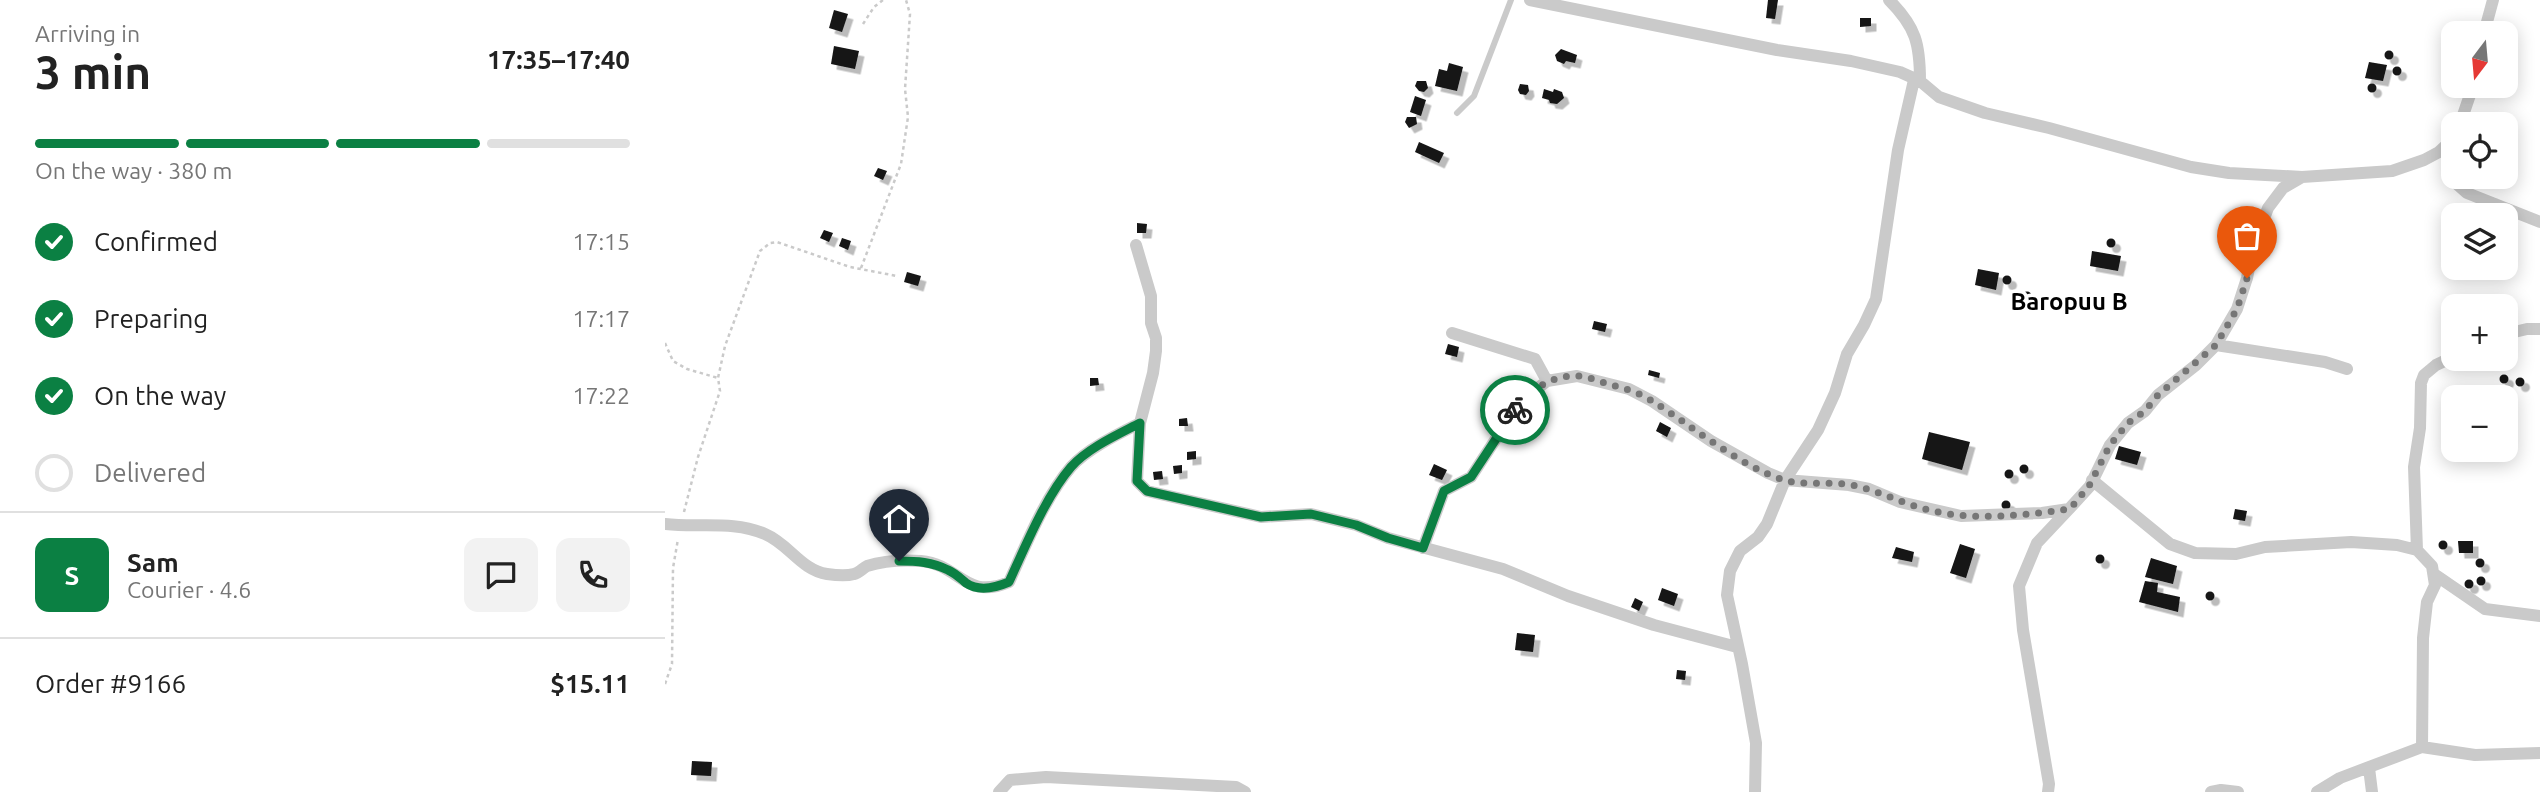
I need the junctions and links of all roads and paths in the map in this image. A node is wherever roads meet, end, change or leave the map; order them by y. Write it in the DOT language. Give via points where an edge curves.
graph roads {
  1 [pos="883,0"];
  2 [pos="906,0"];
  3 [pos="1511,0"];
  4 [pos="1530,0"];
  5 [pos="1889,0"];
  6 [pos="2493,0"];
  7 [pos="2487,21"];
  8 [pos="863,24"];
  9 [pos="1917,81"];
  10 [pos="1457,113"];
  11 [pos="2439,152"];
  12 [pos="2302,177"];
  13 [pos="2462,189"];
  14 [pos="2540,222"];
  15 [pos="1136,245"];
  16 [pos="861,268"];
  17 [pos="897,276"];
  18 [pos="2540,329"];
  19 [pos="2518,331"];
  20 [pos="1452,333"];
  21 [pos="665,343"];
  22 [pos="2216,345"];
  23 [pos="2441,363"];
  24 [pos="2347,369"];
  25 [pos="718,378"];
  26 [pos="1547,381"];
  27 [pos="1140,423"];
  28 [pos="1785,480"];
  29 [pos="2092,480"];
  30 [pos="2070,509"];
  31 [pos="665,524"];
  32 [pos="680,526"];
  33 [pos="1423,548"];
  34 [pos="2417,550"];
  35 [pos="2434,573"];
  36 [pos="2540,616"];
  37 [pos="1737,647"];
  38 [pos="665,684"];
  39 [pos="2422,747"];
  40 [pos="2540,753"];
  41 [pos="2369,768"];
  42 [pos="999,792"];
  43 [pos="1245,792"];
  44 [pos="1755,792"];
  45 [pos="2048,792"];
  46 [pos="2211,792"];
  47 [pos="2238,792"];
  48 [pos="2317,792"];
  49 [pos="2372,792"];
  1 -- 8 [label="path"];
  2 -- 16 [label="path" via="910,14 905,89 908,117 901,164"];
  3 -- 10 [label="lane" via="1473,96"];
  4 -- 9 [label="street" via="1851,61 1900,72"];
  5 -- 9 [label="street" via="1907,17 1920,51"];
  6 -- 7 [label="street"];
  9 -- 12 [label="street" via="1939,97 1985,113 2191,167"];
  9 -- 28 [label="street" via="1892,188 1876,299 1847,354 1818,430"];
  11 -- 12 [label="street" via="2392,171"];
  12 -- 22 [label="street" via="2283,188 2267,208 2237,309"];
  13 -- 14 [label="street"];
  15 -- 27 [label="street" via="1151,296 1156,338 1153,373"];
  16 -- 17 [label="path"];
  16 -- 25 [label="path" via="770,243 760,251"];
  18 -- 19 [label="street"];
  20 -- 26 [label="street" via="1535,359"];
  21 -- 25 [label="path" via="673,361"];
  22 -- 24 [label="street"];
  22 -- 29 [label="street" via="2128,423"];
  23 -- 34 [label="street" via="2421,383 2414,467"];
  25 -- 32 [label="path" via="720,391"];
  26 -- 28 [label="street" via="1577,376 1629,389 1711,441"];
  26 -- 33 [label="street" via="1520,402 1471,477 1444,491"];
  27 -- 32 [label="street" via="1072,466 1036,524 1009,582 986,589 969,586 953,572 923,561 866,566 855,574 828,574 809,569 767,534 734,525"];
  27 -- 33 [label="street" via="1137,481 1147,491 1261,517 1311,514"];
  28 -- 30 [label="street" via="1869,489 1911,505 1961,516"];
  28 -- 37 [label="street" via="1767,524 1740,551 1730,571 1727,595"];
  29 -- 30 [label="street"];
  29 -- 34 [label="street" via="2170,544 2195,553 2236,554 2265,547 2351,542"];
  30 -- 45 [label="street" via="2037,544 2019,586"];
  31 -- 32 [label="street"];
  32 -- 38 [label="path" via="673,568 672,664"];
  33 -- 37 [label="street" via="1503,569 1609,611"];
  34 -- 35 [label="street"];
  35 -- 36 [label="street" via="2485,609"];
  35 -- 39 [label="street" via="2424,638"];
  37 -- 44 [label="street" via="1756,743"];
  39 -- 40 [label="street" via="2475,755"];
  39 -- 41 [label="street"];
  41 -- 48 [label="street"];
  41 -- 49 [label="street"];
  42 -- 43 [label="street" via="1010,780 1046,777 1236,787"];
  46 -- 47 [label="street"];
}
